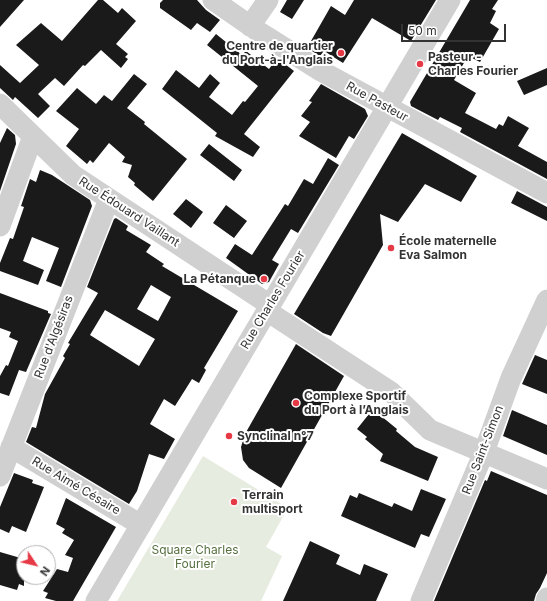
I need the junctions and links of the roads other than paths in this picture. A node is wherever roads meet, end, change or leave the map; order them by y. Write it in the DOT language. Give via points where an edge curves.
graph roads {
  1 [pos="213,0"];
  2 [pos="268,0"];
  3 [pos="450,0"];
  4 [pos="250,26"];
  5 [pos="0,104"];
  6 [pos="387,108"];
  7 [pos="33,136"];
  8 [pos="547,193"];
  9 [pos="108,199"];
  10 [pos="0,226"];
  11 [pos="547,300"];
  12 [pos="268,308"];
  13 [pos="11,447"];
  14 [pos="484,452"];
  15 [pos="0,476"];
  16 [pos="547,479"];
  17 [pos="141,524"];
  18 [pos="547,598"];
  19 [pos="96,601"];
  20 [pos="420,601"];
  21 [pos="546,601"];
  1 -- 4 [label="street, Rue Pasteur"];
  2 -- 4 [label="street"];
  3 -- 6 [label="street, Rue Charles Fourier"];
  4 -- 6 [label="street, Rue Pasteur" via="316,68"];
  5 -- 7 [label="street, Rue Édouard Vaillant"];
  6 -- 8 [label="street, Rue Pasteur"];
  6 -- 12 [label="street, Rue Charles Fourier"];
  7 -- 9 [label="street, Rue Édouard Vaillant" via="73,175"];
  7 -- 10 [label="street"];
  9 -- 12 [label="street, Rue Édouard Vaillant"];
  9 -- 13 [label="street, Rue d'Algésiras"];
  11 -- 14 [label="street, Rue Saint-Simon" via="511,378"];
  12 -- 14 [label="street, Rue Édouard Vaillant" via="391,392 430,430"];
  12 -- 17 [label="street, Rue Charles Fourier"];
  13 -- 15 [label="street, Rue d'Algésiras"];
  13 -- 17 [label="street, Rue Aimé Césaire"];
  14 -- 16 [label="street, Rue Édouard Vaillant"];
  14 -- 20 [label="street, Rue Saint-Simon"];
  17 -- 19 [label="street, Rue Charles Fourier"];
  18 -- 21 [label="street"];
}
